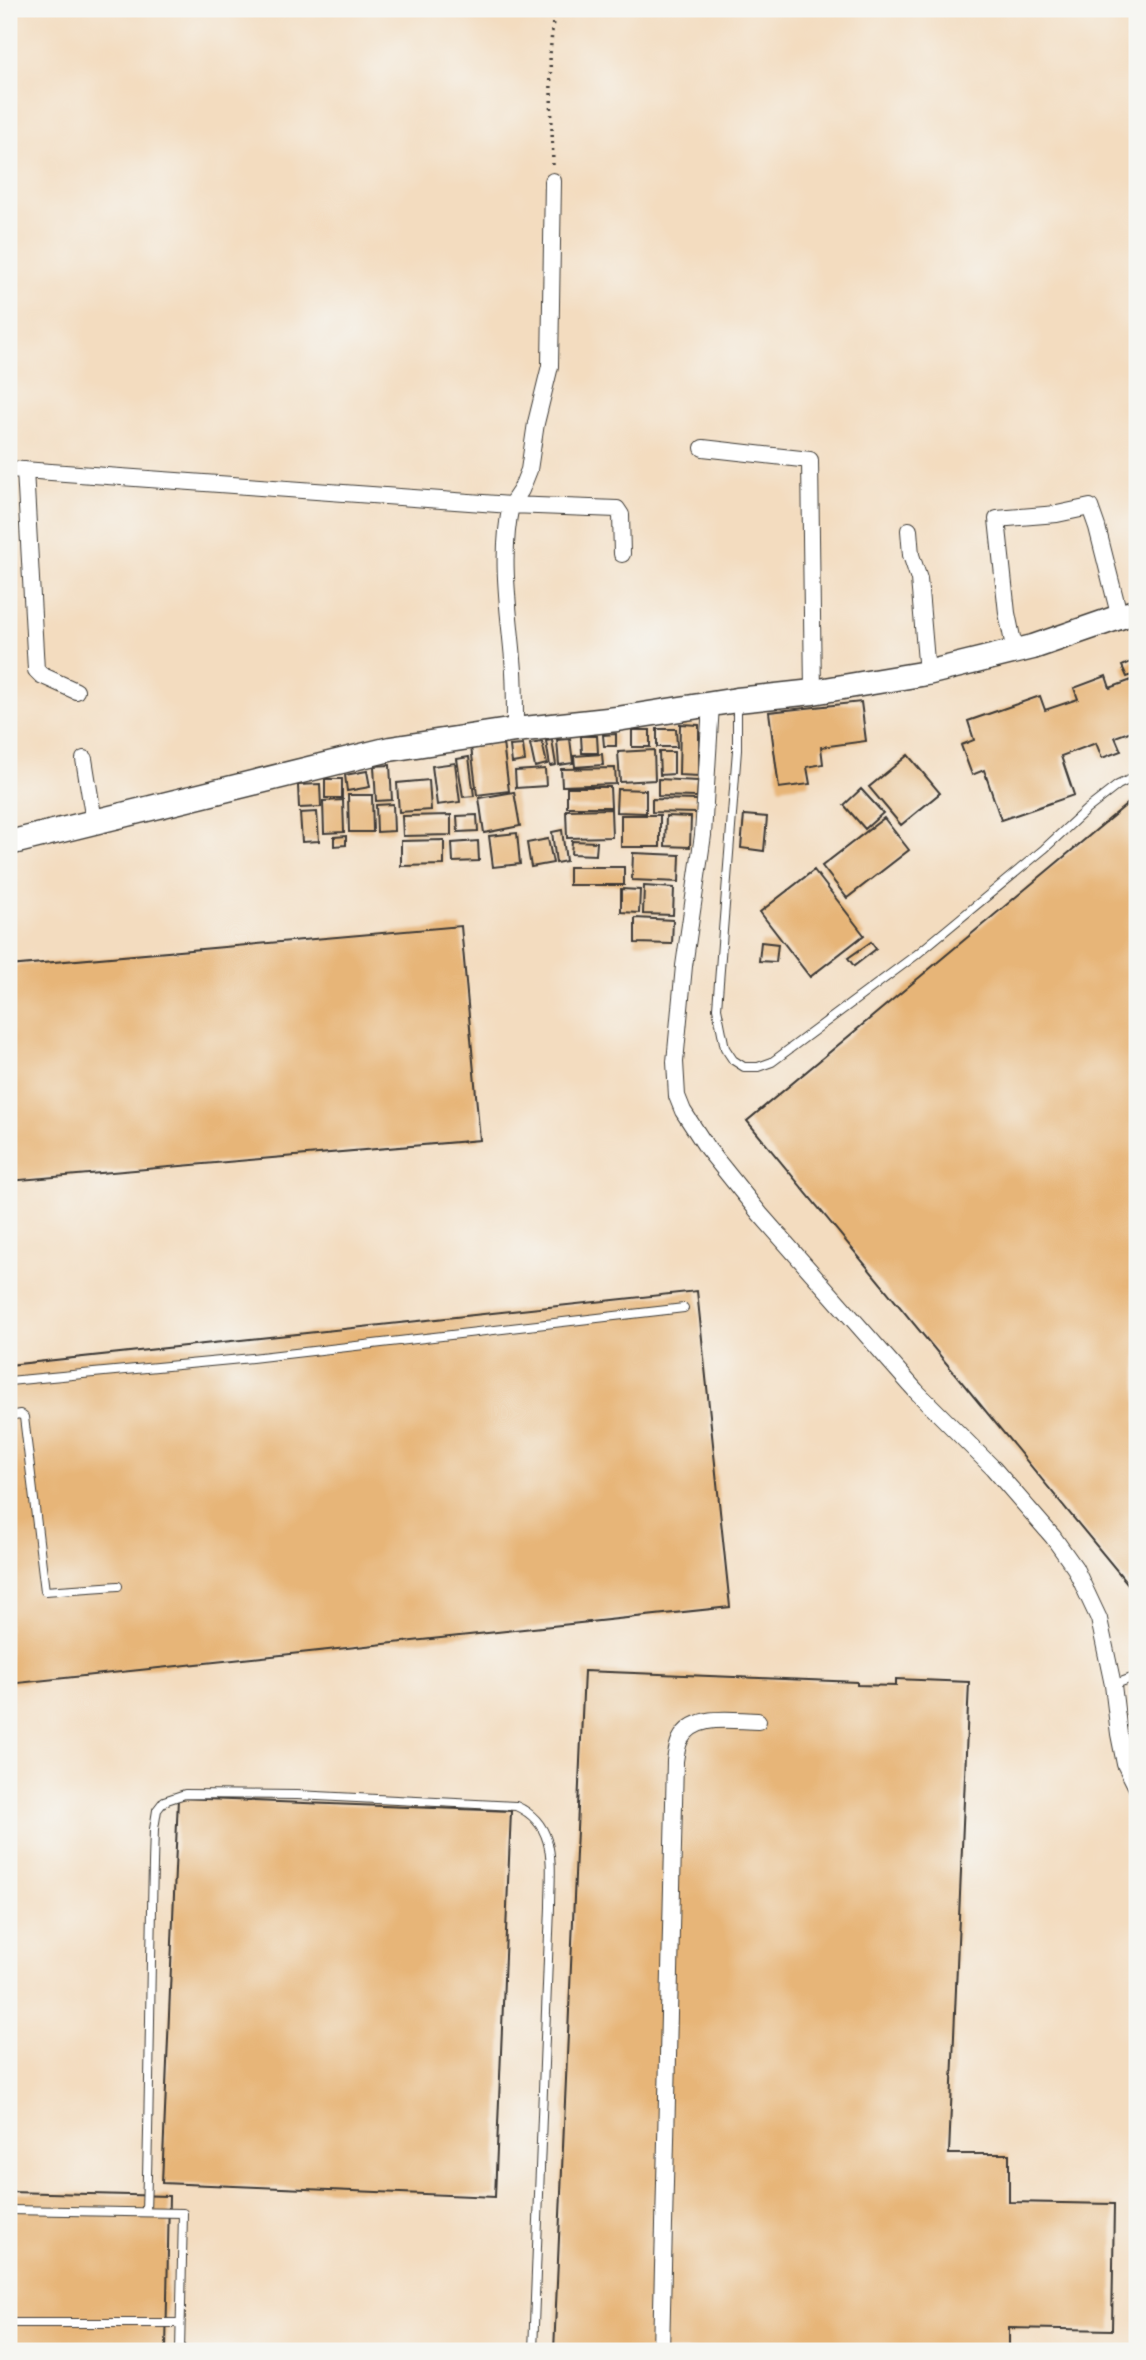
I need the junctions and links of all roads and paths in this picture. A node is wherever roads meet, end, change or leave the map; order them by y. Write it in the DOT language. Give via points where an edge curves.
graph roads {
  1 [pos="554,9"];
  2 [pos="553,181"];
  3 [pos="704,448"];
  4 [pos="17,470"];
  5 [pos="511,505"];
  6 [pos="909,530"];
  7 [pos="622,554"];
  8 [pos="1129,615"];
  9 [pos="1015,652"];
  10 [pos="927,673"];
  11 [pos="76,691"];
  12 [pos="813,692"];
  13 [pos="737,700"];
  14 [pos="711,705"];
  15 [pos="515,730"];
  16 [pos="84,759"];
  17 [pos="1137,776"];
  18 [pos="94,821"];
  19 [pos="9,843"];
  20 [pos="684,1308"];
  21 [pos="9,1381"];
  22 [pos="9,1416"];
  23 [pos="118,1586"];
  24 [pos="1137,1675"];
  25 [pos="1113,1685"];
  26 [pos="758,1721"];
  27 [pos="1137,1787"];
  28 [pos="9,2210"];
  29 [pos="146,2213"];
  30 [pos="9,2323"];
  31 [pos="180,2323"];
  32 [pos="180,2351"];
  33 [pos="533,2351"];
  34 [pos="661,2351"];
  1 -- 2 [label="path" via="550,55"];
  2 -- 5 [label="street" via="550,366 529,470"];
  3 -- 12 [label="street" via="810,460"];
  4 -- 5 [label="street"];
  4 -- 11 [label="street" via="36,670"];
  5 -- 7 [label="street" via="617,509"];
  5 -- 15 [label="street" via="506,527 506,590"];
  6 -- 10 [label="street" via="919,579"];
  8 -- 9 [label="main road"];
  8 -- 9 [label="street" via="1090,507 997,519"];
  9 -- 10 [label="main road"];
  10 -- 12 [label="main road"];
  12 -- 13 [label="main road"];
  13 -- 14 [label="main road"];
  13 -- 17 [label="lane" via="717,1008 725,1048 744,1067 772,1062 828,1022 916,955 1086,810"];
  14 -- 15 [label="main road"];
  14 -- 25 [label="street" via="703,835 675,1062 677,1096 683,1111 714,1157 843,1310 1053,1537 1075,1568 1099,1619"];
  15 -- 18 [label="main road" via="390,749"];
  16 -- 18 [label="street"];
  18 -- 19 [label="main road"];
  20 -- 21 [label="lane"];
  22 -- 23 [label="lane" via="24,1417 45,1591"];
  24 -- 25 [label="lane"];
  25 -- 27 [label="street" via="1125,1764"];
  26 -- 34 [label="street" via="695,1724 679,1741 675,1761"];
  28 -- 29 [label="lane"];
  29 -- 31 [label="lane" via="179,2212 185,2217"];
  29 -- 33 [label="lane" via="154,1829 157,1810 164,1801 185,1794 227,1794 516,1806 540,1823 550,1858"];
  30 -- 31 [label="lane"];
  31 -- 32 [label="lane"];
}
